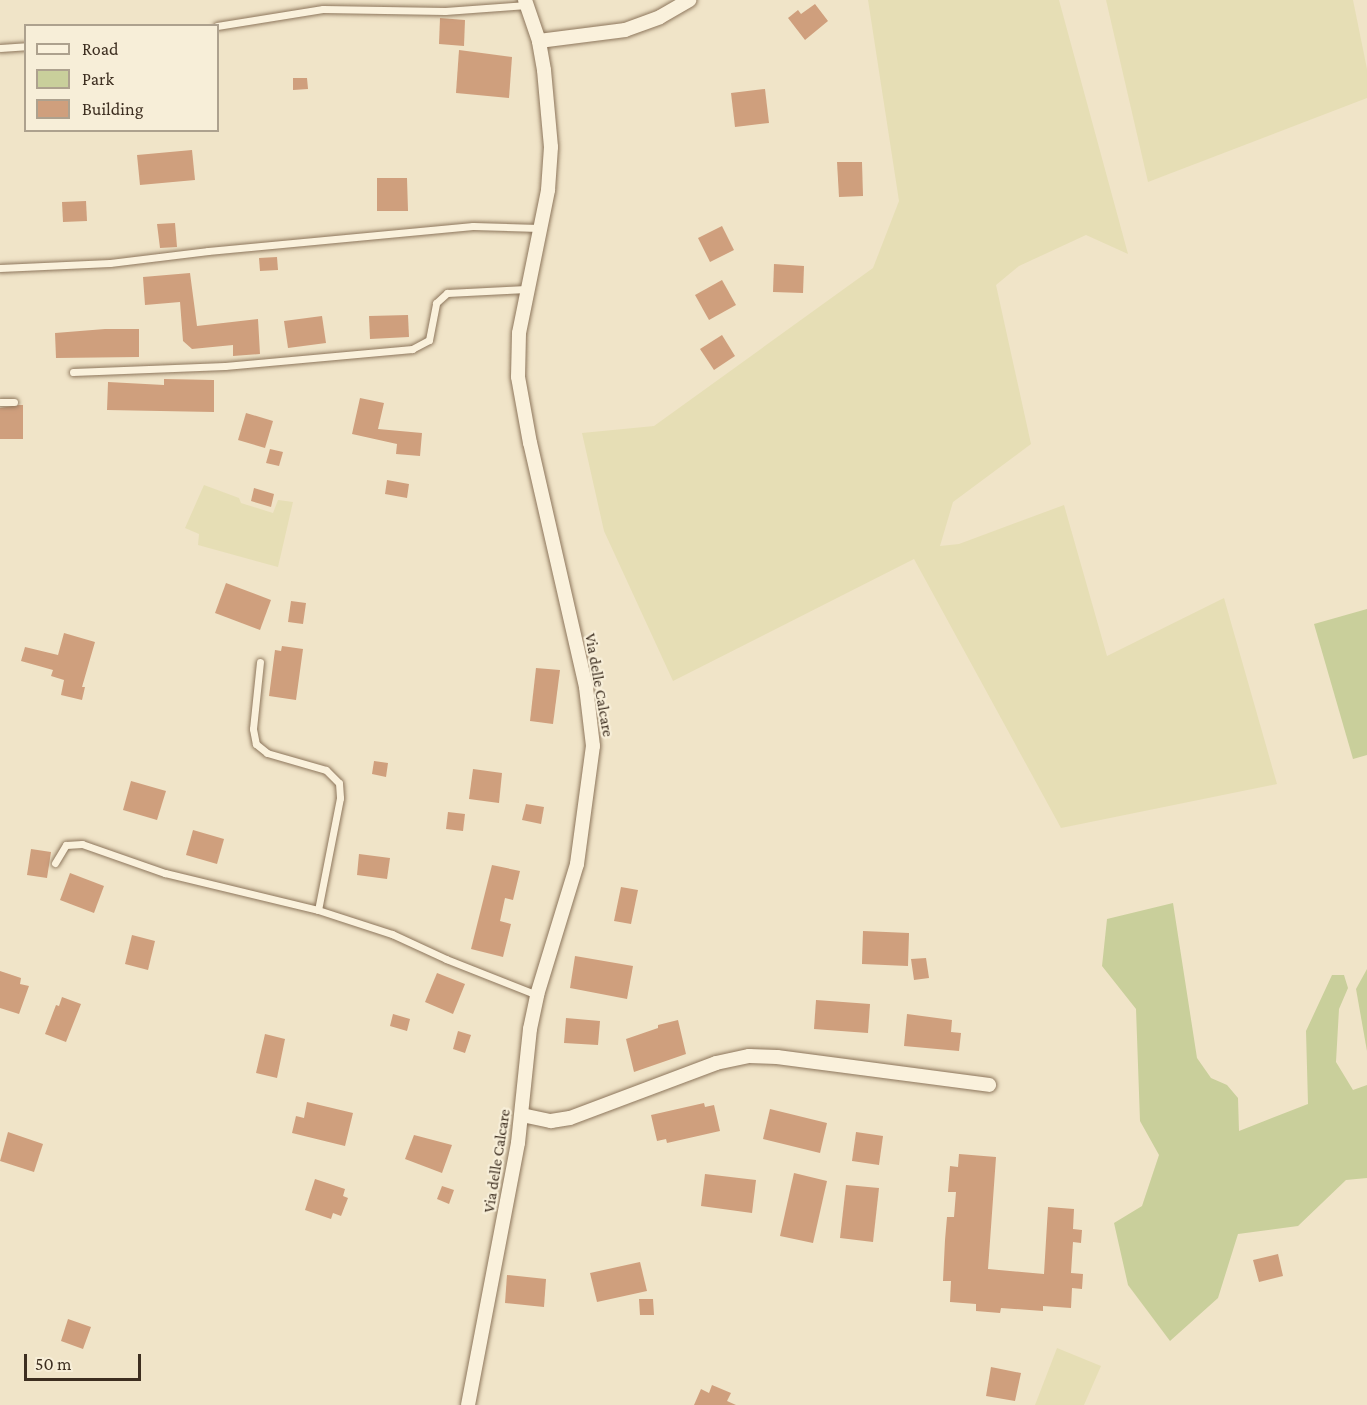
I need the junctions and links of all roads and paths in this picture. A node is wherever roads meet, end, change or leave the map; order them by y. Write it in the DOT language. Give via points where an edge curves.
graph roads {
  1 [pos="689,0"];
  2 [pos="526,2"];
  3 [pos="219,26"];
  4 [pos="539,41"];
  5 [pos="24,46"];
  6 [pos="0,48"];
  7 [pos="539,228"];
  8 [pos="0,268"];
  9 [pos="526,289"];
  10 [pos="73,372"];
  11 [pos="0,402"];
  12 [pos="14,402"];
  13 [pos="260,662"];
  14 [pos="55,863"];
  15 [pos="318,910"];
  16 [pos="537,995"];
  17 [pos="989,1085"];
  18 [pos="522,1115"];
  19 [pos="468,1405"];
  1 -- 4 [label="street" via="660,17 625,30"];
  2 -- 3 [label="lane, Via delle Calcare" via="446,11 329,8"];
  2 -- 4 [label="street, Via delle Calcare"];
  4 -- 7 [label="street, Via delle Calcare" via="551,147 548,190"];
  5 -- 6 [label="lane"];
  7 -- 8 [label="lane" via="473,226 110,263"];
  7 -- 9 [label="street, Via delle Calcare"];
  9 -- 10 [label="lane" via="447,293 436,303 429,340 412,350 225,366"];
  9 -- 16 [label="street, Via delle Calcare" via="519,333 519,384 586,687 593,738 577,864"];
  11 -- 12 [label="lane"];
  13 -- 15 [label="lane" via="253,729 256,744 267,753 329,772 339,783 340,798"];
  14 -- 15 [label="lane" via="61,848 77,843 165,873"];
  15 -- 16 [label="lane" via="392,933"];
  16 -- 18 [label="street, Via delle Calcare" via="528,1040"];
  17 -- 18 [label="street" via="777,1056 748,1056 716,1063 570,1118 551,1120"];
  18 -- 19 [label="street, Via delle Calcare"];
}
